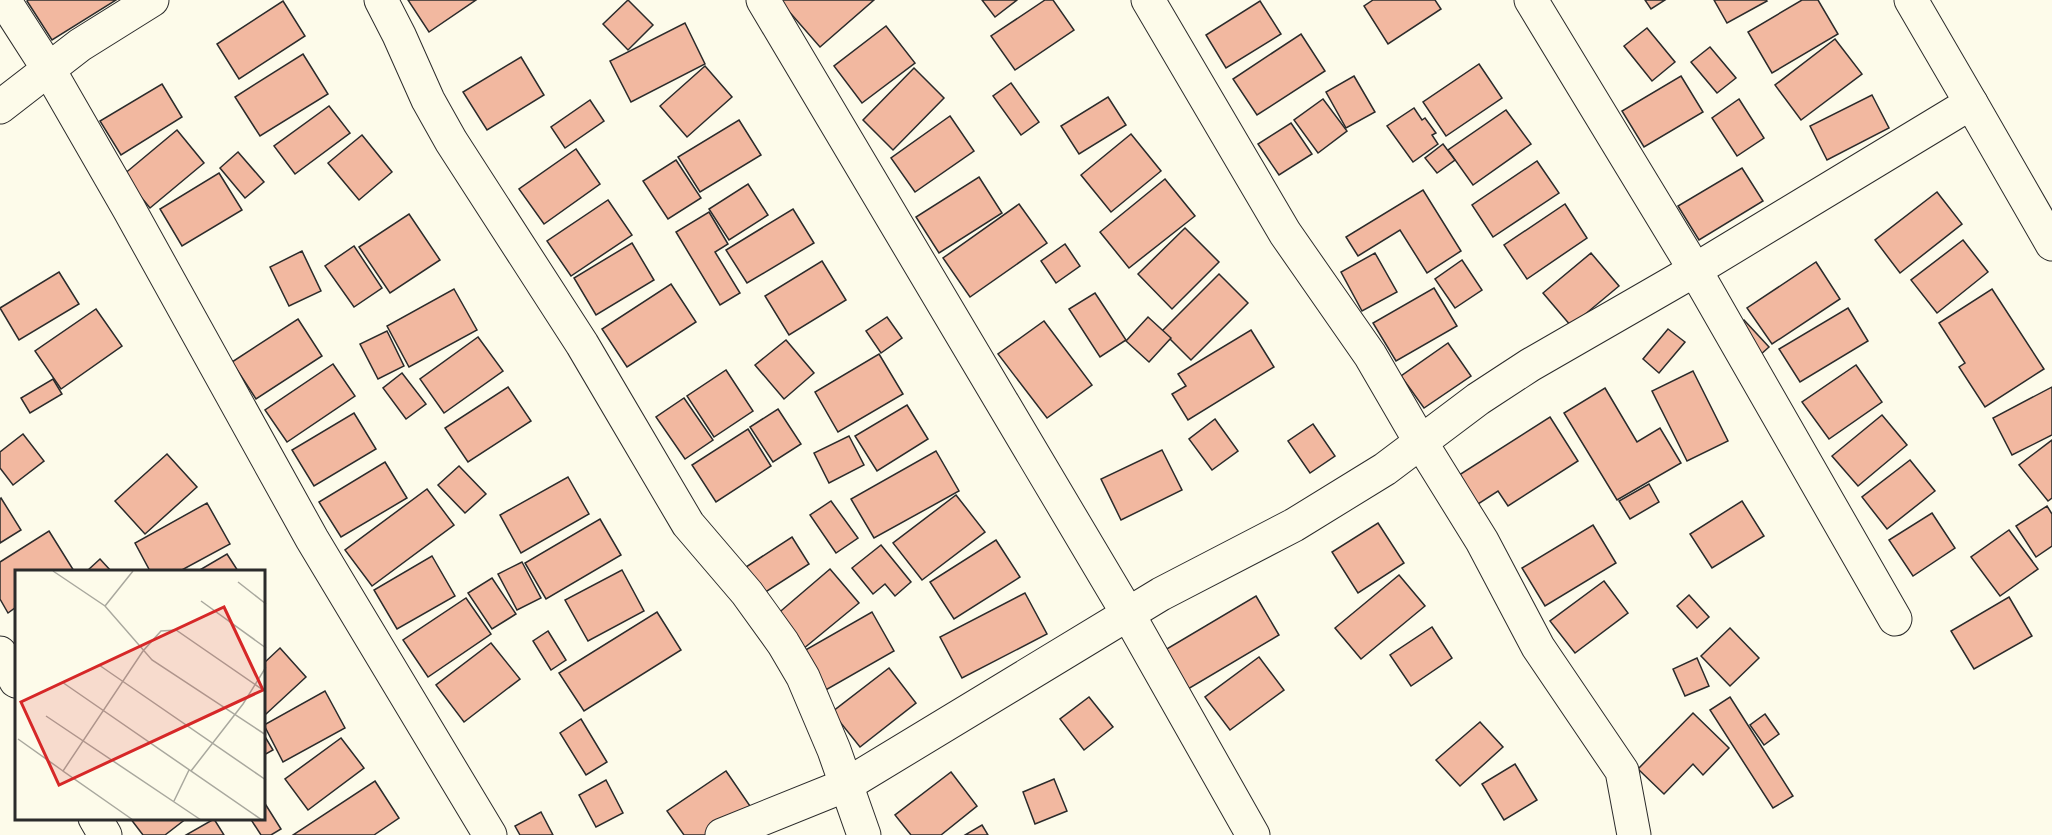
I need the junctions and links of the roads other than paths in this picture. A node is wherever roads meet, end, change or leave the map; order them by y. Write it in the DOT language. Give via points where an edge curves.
graph roads {
  1 [pos="4,0"];
  2 [pos="152,0"];
  3 [pos="381,0"];
  4 [pos="762,0"];
  5 [pos="1148,0"];
  6 [pos="1531,0"];
  7 [pos="1911,0"];
  8 [pos="49,70"];
  9 [pos="1971,103"];
  10 [pos="0,107"];
  11 [pos="2052,244"];
  12 [pos="1695,270"];
  13 [pos="1420,441"];
  14 [pos="1128,614"];
  15 [pos="1895,620"];
  16 [pos="0,652"];
  17 [pos="15,679"];
  18 [pos="846,785"];
  19 [pos="96,820"];
  20 [pos="105,835"];
  21 [pos="490,835"];
  22 [pos="722,835"];
  23 [pos="864,835"];
  24 [pos="1253,835"];
  25 [pos="1634,835"];
  1 -- 8 [label="street"];
  2 -- 8 [label="street" via="80,45"];
  3 -- 18 [label="street" via="451,141 582,344 688,524 747,593 783,643 803,677"];
  4 -- 14 [label="street"];
  5 -- 13 [label="street" via="1285,233 1370,355"];
  6 -- 12 [label="street"];
  7 -- 9 [label="street"];
  8 -- 10 [label="street"];
  8 -- 21 [label="street" via="312,539"];
  9 -- 11 [label="street"];
  9 -- 12 [label="street"];
  12 -- 13 [label="street" via="1530,365"];
  12 -- 15 [label="street"];
  13 -- 14 [label="street" via="1385,469 1294,525"];
  13 -- 25 [label="street" via="1482,541 1538,647 1622,771"];
  14 -- 18 [label="street"];
  14 -- 24 [label="street"];
  16 -- 17 [label="street"];
  18 -- 22 [label="street"];
  18 -- 23 [label="street"];
  19 -- 20 [label="street"];
}
